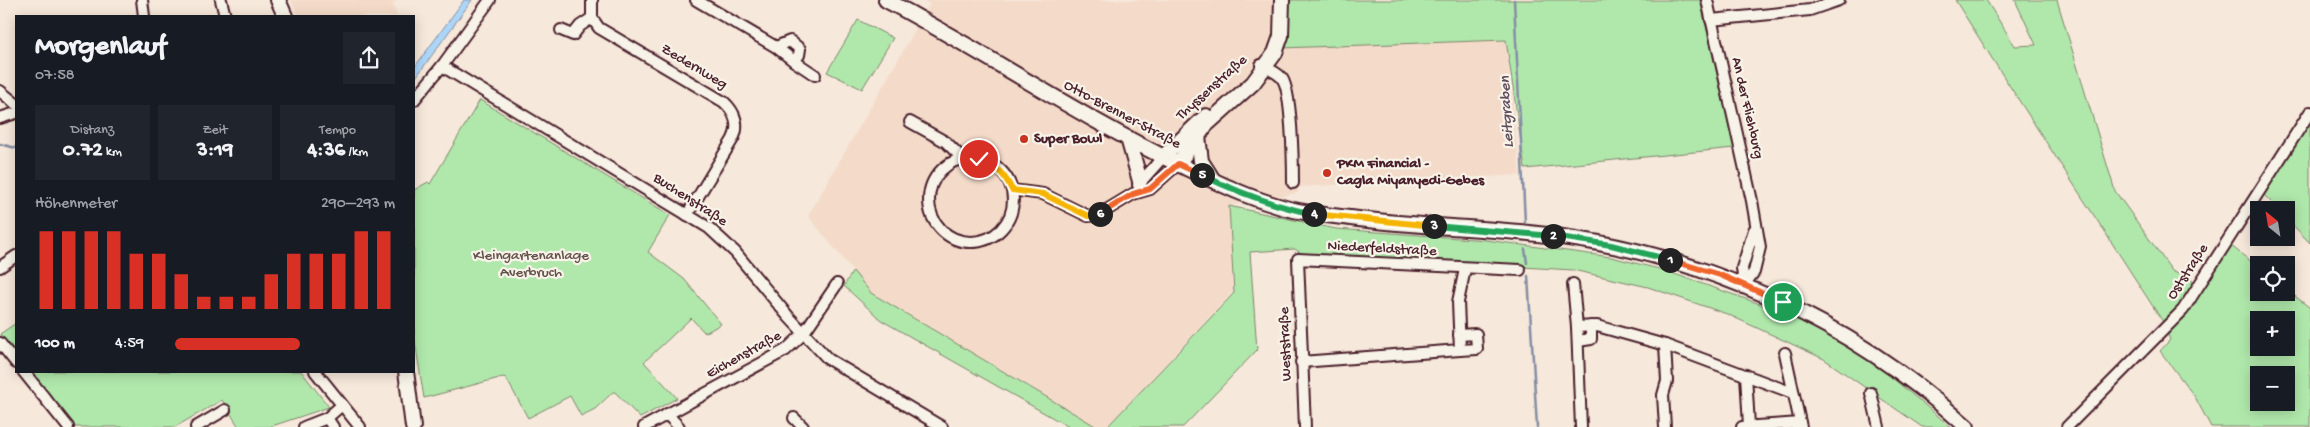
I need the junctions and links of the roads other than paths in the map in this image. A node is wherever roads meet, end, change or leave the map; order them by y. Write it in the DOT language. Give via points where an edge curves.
graph roads {
  1 [pos="142,0"];
  2 [pos="220,0"];
  3 [pos="278,0"];
  4 [pos="490,0"];
  5 [pos="592,0"];
  6 [pos="696,0"];
  7 [pos="886,0"];
  8 [pos="1282,0"];
  9 [pos="1707,0"];
  10 [pos="1839,0"];
  11 [pos="144,15"];
  12 [pos="225,15"];
  13 [pos="285,15"];
  14 [pos="592,18"];
  15 [pos="1711,20"];
  16 [pos="560,30"];
  17 [pos="776,48"];
  18 [pos="794,62"];
  19 [pos="442,66"];
  20 [pos="1264,66"];
  21 [pos="815,75"];
  22 [pos="0,91"];
  23 [pos="415,99"];
  24 [pos="15,103"];
  25 [pos="2310,112"];
  26 [pos="15,113"];
  27 [pos="0,118"];
  28 [pos="910,122"];
  29 [pos="1198,136"];
  30 [pos="1128,138"];
  31 [pos="1163,157"];
  32 [pos="963,159"];
  33 [pos="1178,164"];
  34 [pos="1140,181"];
  35 [pos="1213,181"];
  36 [pos="1294,183"];
  37 [pos="1012,190"];
  38 [pos="1133,194"];
  39 [pos="687,215"];
  40 [pos="15,257"];
  41 [pos="1298,259"];
  42 [pos="0,267"];
  43 [pos="1465,269"];
  44 [pos="1520,270"];
  45 [pos="837,284"];
  46 [pos="1573,284"];
  47 [pos="1744,285"];
  48 [pos="1590,326"];
  49 [pos="1577,327"];
  50 [pos="803,334"];
  51 [pos="1459,335"];
  52 [pos="1578,341"];
  53 [pos="0,343"];
  54 [pos="1665,345"];
  55 [pos="1460,350"];
  56 [pos="1785,353"];
  57 [pos="15,362"];
  58 [pos="1301,362"];
  59 [pos="25,373"];
  60 [pos="316,373"];
  61 [pos="406,373"];
  62 [pos="1746,375"];
  63 [pos="1793,393"];
  64 [pos="1871,393"];
  65 [pos="342,405"];
  66 [pos="225,410"];
  67 [pos="667,414"];
  68 [pos="794,418"];
  69 [pos="330,423"];
  70 [pos="1800,425"];
  71 [pos="1749,426"];
  72 [pos="68,427"];
  73 [pos="196,427"];
  74 [pos="304,427"];
  75 [pos="360,427"];
  76 [pos="413,427"];
  77 [pos="644,427"];
  78 [pos="679,427"];
  79 [pos="803,427"];
  80 [pos="942,427"];
  81 [pos="1305,427"];
  82 [pos="1580,427"];
  83 [pos="1665,427"];
  84 [pos="1742,427"];
  85 [pos="1879,427"];
  86 [pos="1967,427"];
  87 [pos="2067,427"];
  1 -- 11 [label="street"];
  2 -- 12 [label="street"];
  3 -- 13 [label="main road"];
  4 -- 19 [label="street"];
  5 -- 14 [label="street"];
  6 -- 17 [label="street"];
  7 -- 30 [label="main road, Otto-Brenner-Straße"];
  8 -- 20 [label="main road, Thyssenstraße" via="1282,14"];
  9 -- 15 [label="street, An der Fliehburg"];
  10 -- 15 [label="street" via="1810,10"];
  14 -- 16 [label="street" via="574,34"];
  14 -- 39 [label="street, Zedernweg" via="599,28 724,102 733,114 737,125 733,139"];
  15 -- 47 [label="street, An der Fliehburg" via="1760,247 1754,272"];
  17 -- 18 [label="street"];
  17 -- 18 [label="street" via="790,41 796,44 800,49"];
  18 -- 21 [label="street"];
  19 -- 23 [label="street"];
  19 -- 39 [label="street, Buchenstraße"];
  20 -- 29 [label="main road, Thyssenstraße"];
  20 -- 31 [label="main road, Thyssenstraße"];
  20 -- 36 [label="street, Thyssenstraße" via="1286,83"];
  22 -- 24 [label="street"];
  25 -- 87 [label="street, Oststraße" via="2182,310"];
  26 -- 27 [label="street"];
  28 -- 32 [label="street" via="946,142"];
  29 -- 33 [label="main road, Thyssenstraße"];
  29 -- 35 [label="main road" via="1201,161"];
  30 -- 31 [label="main road, Otto-Brenner-Straße"];
  30 -- 34 [label="main road"];
  31 -- 33 [label="main road, Otto-Brenner-Straße"];
  31 -- 34 [label="street"];
  32 -- 37 [label="street" via="979,159 994,165"];
  32 -- 37 [label="street" via="949,164 931,187 929,202 940,228 950,237 964,242 991,238 1010,217"];
  33 -- 35 [label="main road, Otto-Brenner-Straße"];
  33 -- 38 [label="street" via="1150,189"];
  34 -- 38 [label="street"];
  35 -- 47 [label="main road, Otto-Brenner-Straße" via="1278,207 1317,214 1528,233 1611,245 1667,258"];
  37 -- 38 [label="street" via="1043,194 1088,216 1110,210"];
  39 -- 50 [label="street, Buchenstraße" via="723,239"];
  40 -- 42 [label="street"];
  41 -- 43 [label="street, Niederfeldstraße"];
  41 -- 58 [label="street, Weststraße"];
  43 -- 44 [label="street, Niederfeldstraße"];
  43 -- 51 [label="street" via="1458,302"];
  45 -- 50 [label="street, Eichenstraße"];
  46 -- 49 [label="street"];
  47 -- 86 [label="main road, Otto-Brenner-Straße" via="1806,314 1862,346 1904,374"];
  48 -- 49 [label="street"];
  48 -- 52 [label="street" via="1591,339"];
  48 -- 54 [label="street"];
  49 -- 52 [label="street"];
  50 -- 67 [label="street, Eichenstraße" via="786,350"];
  50 -- 80 [label="street, Buchenstraße" via="828,359"];
  51 -- 55 [label="street"];
  51 -- 55 [label="street" via="1476,334 1477,349"];
  52 -- 82 [label="street"];
  53 -- 57 [label="street"];
  54 -- 62 [label="street"];
  54 -- 83 [label="street"];
  55 -- 58 [label="street"];
  56 -- 63 [label="street"];
  58 -- 81 [label="street, Weststraße"];
  59 -- 72 [label="street"];
  60 -- 65 [label="street"];
  61 -- 76 [label="main road"];
  62 -- 63 [label="street"];
  62 -- 71 [label="street"];
  63 -- 70 [label="street"];
  64 -- 85 [label="street"];
  65 -- 69 [label="street"];
  65 -- 75 [label="street"];
  66 -- 73 [label="street"];
  67 -- 77 [label="street, Eichenstraße"];
  67 -- 78 [label="street"];
  68 -- 79 [label="street"];
  69 -- 74 [label="street"];
  70 -- 71 [label="street"];
  71 -- 84 [label="street"];
}
